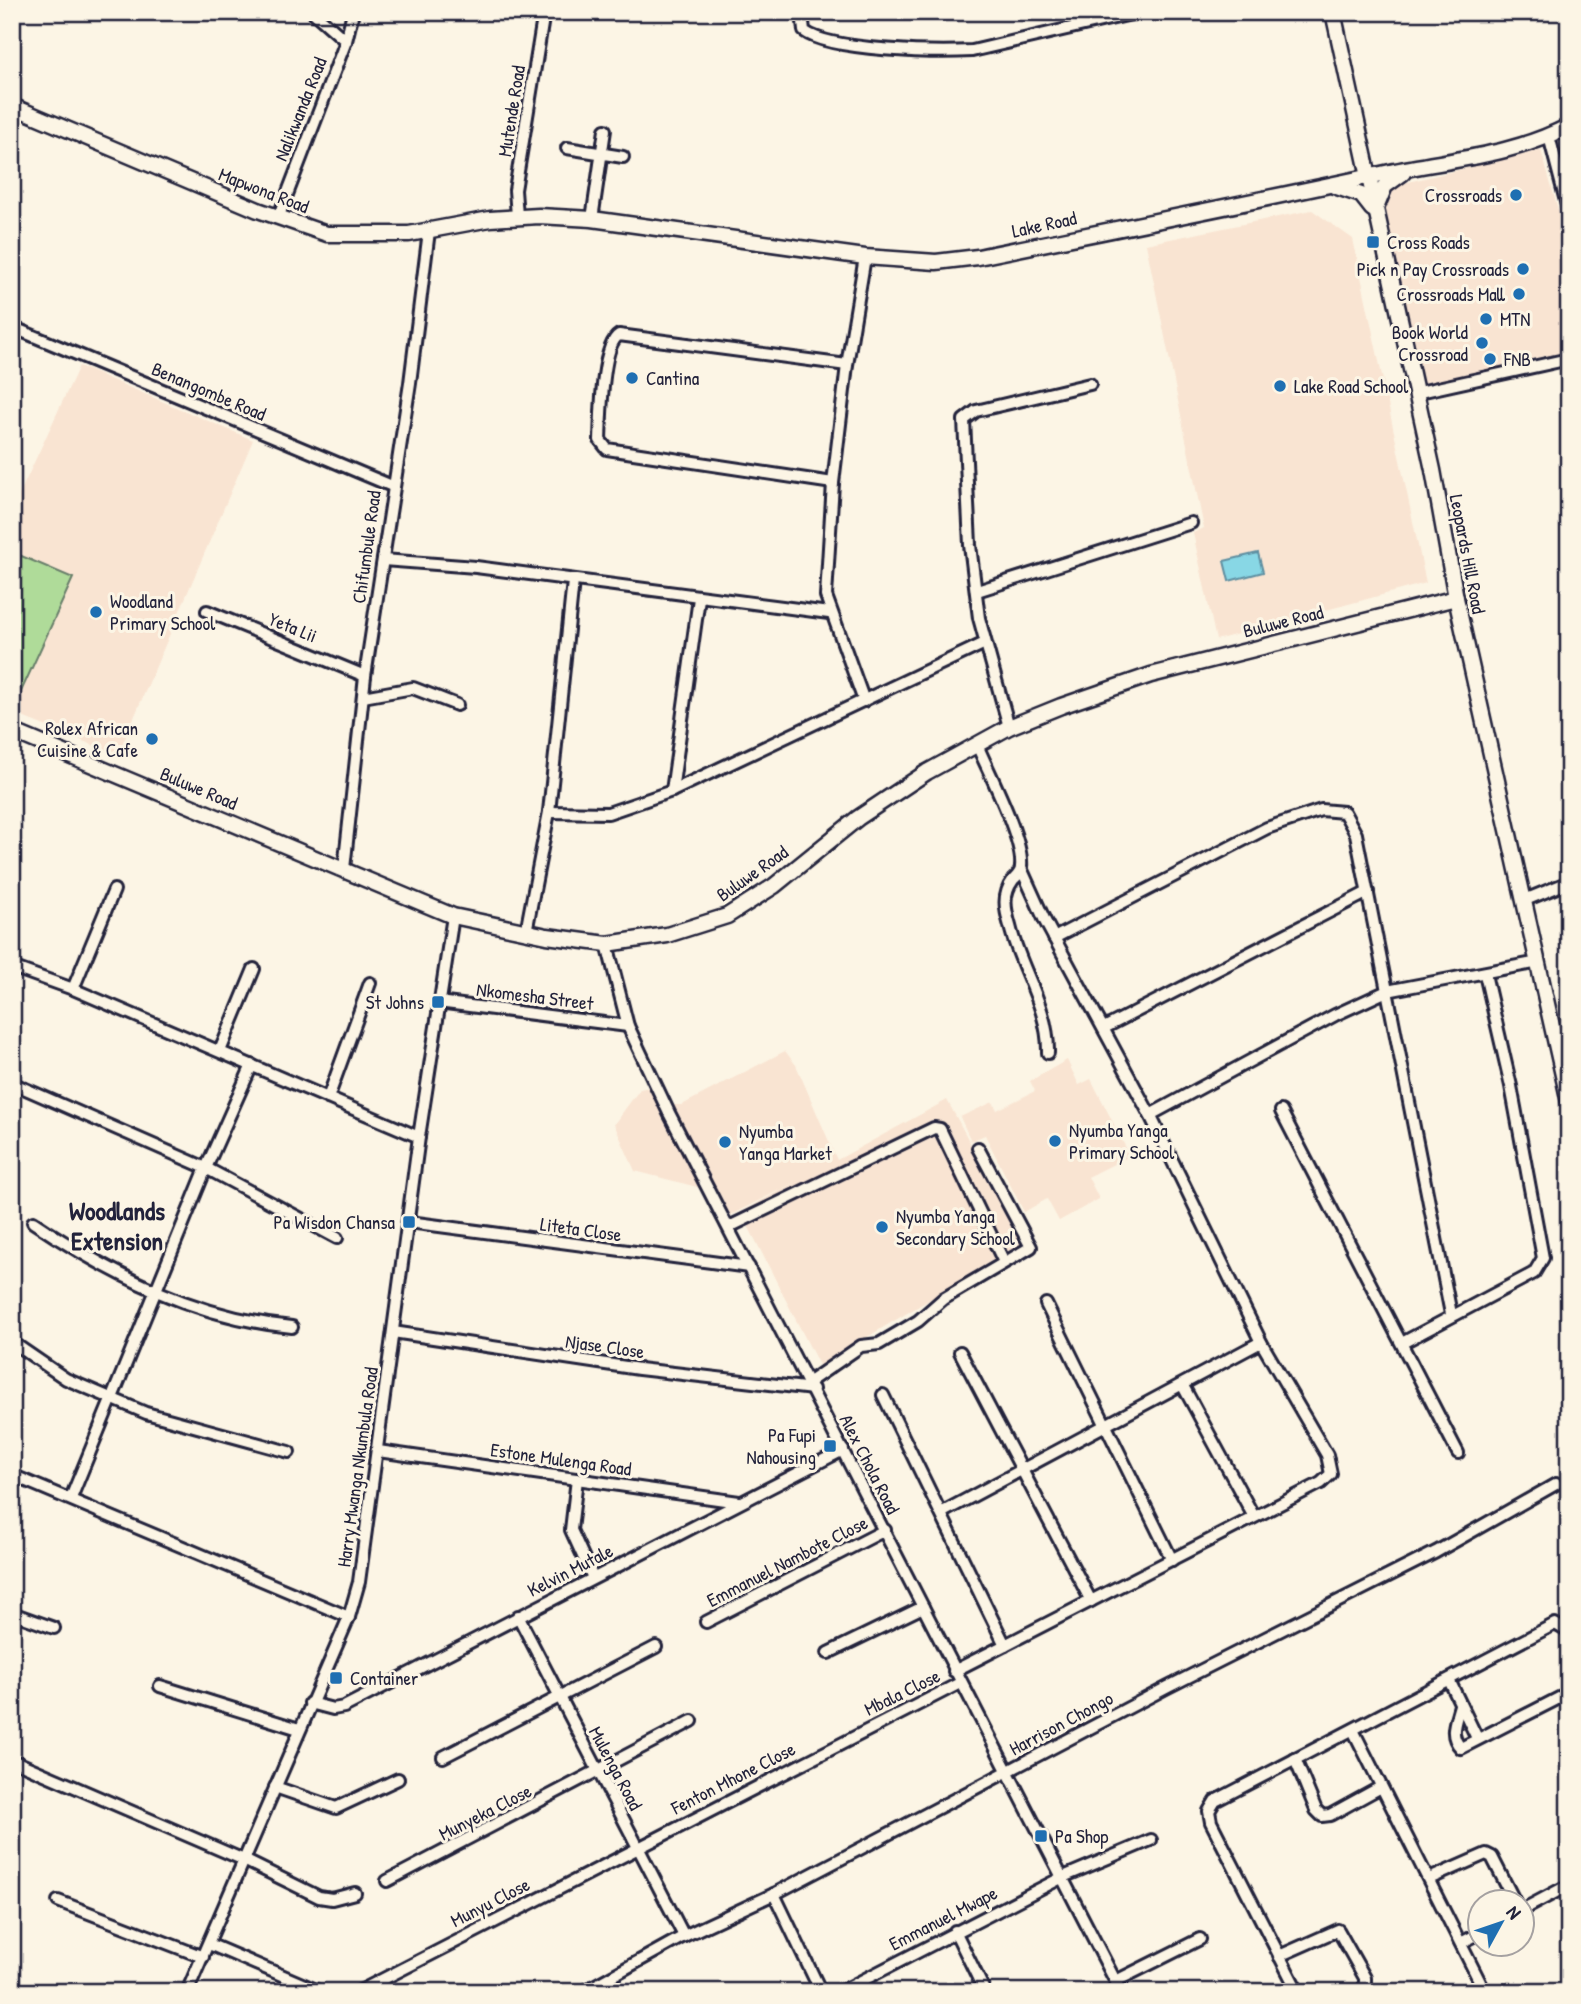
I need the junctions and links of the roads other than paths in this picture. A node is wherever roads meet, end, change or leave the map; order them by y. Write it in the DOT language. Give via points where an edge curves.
graph roads {
  1 [pos="313,12"];
  2 [pos="353,12"];
  3 [pos="544,12"];
  4 [pos="802,12"];
  5 [pos="1077,12"];
  6 [pos="1140,12"];
  7 [pos="1333,12"];
  8 [pos="1079,25"];
  9 [pos="346,41"];
  10 [pos="12,106"];
  11 [pos="1569,126"];
  12 [pos="606,130"];
  13 [pos="1549,136"];
  14 [pos="1360,144"];
  15 [pos="567,148"];
  16 [pos="602,153"];
  17 [pos="623,157"];
  18 [pos="1411,171"];
  19 [pos="1395,172"];
  20 [pos="1367,177"];
  21 [pos="1334,184"];
  22 [pos="1569,212"];
  23 [pos="1375,213"];
  24 [pos="517,216"];
  25 [pos="278,218"];
  26 [pos="592,219"];
  27 [pos="429,231"];
  28 [pos="865,257"];
  29 [pos="12,327"];
  30 [pos="1569,359"];
  31 [pos="847,365"];
  32 [pos="1090,384"];
  33 [pos="1415,393"];
  34 [pos="833,483"];
  35 [pos="392,486"];
  36 [pos="1191,523"];
  37 [pos="383,560"];
  38 [pos="573,581"];
  39 [pos="977,591"];
  40 [pos="699,598"];
  41 [pos="1456,598"];
  42 [pos="207,611"];
  43 [pos="830,613"];
  44 [pos="985,643"];
  45 [pos="365,676"];
  46 [pos="363,697"];
  47 [pos="864,701"];
  48 [pos="457,705"];
  49 [pos="1009,727"];
  50 [pos="12,731"];
  51 [pos="978,747"];
  52 [pos="672,791"];
  53 [pos="549,812"];
  54 [pos="1021,868"];
  55 [pos="344,869"];
  56 [pos="1569,883"];
  57 [pos="114,890"];
  58 [pos="1368,892"];
  59 [pos="1525,900"];
  60 [pos="453,916"];
  61 [pos="526,932"];
  62 [pos="1054,937"];
  63 [pos="607,944"];
  64 [pos="1539,962"];
  65 [pos="12,967"];
  66 [pos="254,969"];
  67 [pos="1485,974"];
  68 [pos="370,983"];
  69 [pos="73,989"];
  70 [pos="1387,991"];
  71 [pos="438,1002"];
  72 [pos="628,1026"];
  73 [pos="1104,1028"];
  74 [pos="220,1051"];
  75 [pos="1048,1053"];
  76 [pos="252,1065"];
  77 [pos="12,1083"];
  78 [pos="328,1098"];
  79 [pos="1569,1102"];
  80 [pos="1281,1111"];
  81 [pos="1150,1115"];
  82 [pos="419,1137"];
  83 [pos="978,1148"];
  84 [pos="206,1168"];
  85 [pos="33,1222"];
  86 [pos="409,1222"];
  87 [pos="729,1227"];
  88 [pos="337,1238"];
  89 [pos="1004,1262"];
  90 [pos="749,1267"];
  91 [pos="155,1291"];
  92 [pos="1046,1304"];
  93 [pos="1451,1314"];
  94 [pos="292,1327"];
  95 [pos="393,1332"];
  96 [pos="12,1342"];
  97 [pos="1261,1342"];
  98 [pos="1402,1343"];
  99 [pos="960,1352"];
  100 [pos="811,1386"];
  101 [pos="1183,1386"];
  102 [pos="883,1395"];
  103 [pos="111,1398"];
  104 [pos="1104,1428"];
  105 [pos="843,1450"];
  106 [pos="378,1451"];
  107 [pos="289,1452"];
  108 [pos="1458,1453"];
  109 [pos="1021,1470"];
  110 [pos="12,1475"];
  111 [pos="577,1479"];
  112 [pos="1556,1485"];
  113 [pos="71,1498"];
  114 [pos="739,1502"];
  115 [pos="942,1513"];
  116 [pos="1253,1515"];
  117 [pos="885,1531"];
  118 [pos="1172,1560"];
  119 [pos="593,1578"];
  120 [pos="1091,1601"];
  121 [pos="923,1607"];
  122 [pos="12,1613"];
  123 [pos="518,1616"];
  124 [pos="349,1617"];
  125 [pos="706,1622"];
  126 [pos="54,1628"];
  127 [pos="1569,1632"];
  128 [pos="1005,1645"];
  129 [pos="656,1647"];
  130 [pos="828,1653"];
  131 [pos="954,1671"];
  132 [pos="1449,1680"];
  133 [pos="960,1682"];
  134 [pos="160,1686"];
  135 [pos="1569,1693"];
  136 [pos="559,1695"];
  137 [pos="310,1703"];
  138 [pos="1460,1705"];
  139 [pos="692,1721"];
  140 [pos="299,1729"];
  141 [pos="1353,1730"];
  142 [pos="1477,1738"];
  143 [pos="843,1741"];
  144 [pos="443,1757"];
  145 [pos="1295,1759"];
  146 [pos="12,1760"];
  147 [pos="1007,1771"];
  148 [pos="598,1773"];
  149 [pos="398,1779"];
  150 [pos="275,1787"];
  151 [pos="1381,1787"];
  152 [pos="1151,1840"];
  153 [pos="638,1846"];
  154 [pos="244,1860"];
  155 [pos="1063,1877"];
  156 [pos="1429,1879"];
  157 [pos="387,1881"];
  158 [pos="1569,1885"];
  159 [pos="1508,1888"];
  160 [pos="355,1893"];
  161 [pos="774,1894"];
  162 [pos="58,1901"];
  163 [pos="1536,1902"];
  164 [pos="955,1931"];
  165 [pos="684,1936"];
  166 [pos="1200,1939"];
  167 [pos="1466,1940"];
  168 [pos="1461,1943"];
  169 [pos="209,1944"];
  170 [pos="203,1956"];
  171 [pos="1279,1956"];
  172 [pos="1116,1981"];
  173 [pos="187,1992"];
  174 [pos="321,1992"];
  175 [pos="358,1992"];
  176 [pos="583,1992"];
  177 [pos="821,1992"];
  178 [pos="840,1992"];
  179 [pos="985,1992"];
  180 [pos="1121,1992"];
  181 [pos="1298,1992"];
  182 [pos="1360,1992"];
  183 [pos="1485,1992"];
  1 -- 9 [label="street"];
  2 -- 9 [label="street, Nalikwanda Road"];
  3 -- 24 [label="street, Mutende Road" via="515,190"];
  4 -- 8 [label="street" via="804,31 811,36 912,52 972,51"];
  5 -- 8 [label="street"];
  6 -- 8 [label="street"];
  7 -- 14 [label="main road, Leopards Hill Road"];
  9 -- 25 [label="street, Nalikwanda Road"];
  10 -- 25 [label="main road, Mapwona Road"];
  11 -- 13 [label="main road, Lake Road"];
  12 -- 16 [label="street"];
  13 -- 18 [label="main road, Lake Road"];
  13 -- 22 [label="street"];
  14 -- 19 [label="main road" via="1369,160"];
  14 -- 20 [label="main road, Leopards Hill Road"];
  14 -- 21 [label="main road" via="1356,166"];
  15 -- 16 [label="street"];
  16 -- 17 [label="street"];
  16 -- 26 [label="street"];
  18 -- 19 [label="main road, Lake Road"];
  18 -- 23 [label="main road" via="1385,186"];
  19 -- 20 [label="main road, Lake Road"];
  20 -- 21 [label="main road, Lake Road"];
  20 -- 23 [label="main road, Leopards Hill Road"];
  21 -- 23 [label="main road" via="1361,195"];
  21 -- 28 [label="main road, Lake Road" via="978,257 936,262"];
  23 -- 33 [label="main road, Leopards Hill Road"];
  24 -- 26 [label="main road, Lake Road"];
  24 -- 27 [label="main road, Mapwona Road"];
  25 -- 27 [label="main road, Mapwona Road" via="345,236"];
  26 -- 28 [label="main road, Lake Road"];
  27 -- 35 [label="street, Chifumbule Road"];
  28 -- 31 [label="street"];
  29 -- 35 [label="street, Benangombe Road"];
  30 -- 33 [label="street"];
  31 -- 34 [label="street"];
  31 -- 34 [label="street" via="619,335 610,346 603,390 600,440 607,449"];
  32 -- 39 [label="street" via="988,408 964,420"];
  33 -- 41 [label="main road, Leopards Hill Road"];
  34 -- 43 [label="street" via="826,596"];
  35 -- 37 [label="street, Chifumbule Road"];
  36 -- 39 [label="street"];
  37 -- 38 [label="street"];
  37 -- 45 [label="street, Chifumbule Road"];
  38 -- 40 [label="street"];
  38 -- 53 [label="street"];
  39 -- 44 [label="street"];
  40 -- 43 [label="street"];
  40 -- 52 [label="street"];
  41 -- 49 [label="main road, Buluwe Road" via="1151,675"];
  41 -- 59 [label="main road, Leopards Hill Road"];
  42 -- 45 [label="street, Yeta Lii"];
  43 -- 47 [label="street"];
  44 -- 47 [label="street"];
  44 -- 49 [label="street"];
  45 -- 46 [label="street, Chifumbule Road"];
  46 -- 48 [label="street" via="414,688"];
  46 -- 55 [label="street, Chifumbule Road"];
  47 -- 52 [label="street"];
  49 -- 51 [label="main road, Buluwe Road"];
  50 -- 55 [label="main road, Buluwe Road"];
  51 -- 54 [label="street" via="1011,825"];
  51 -- 63 [label="main road, Buluwe Road" via="927,772 858,818 774,886 727,916 678,933"];
  52 -- 53 [label="street" via="601,815"];
  53 -- 61 [label="street"];
  54 -- 62 [label="street"];
  54 -- 75 [label="street" via="1007,890 1006,909 1044,1016"];
  55 -- 60 [label="main road, Buluwe Road"];
  56 -- 59 [label="street"];
  57 -- 69 [label="street"];
  58 -- 62 [label="street" via="1351,821 1344,812 1321,810 1268,828"];
  58 -- 70 [label="street"];
  58 -- 73 [label="street"];
  59 -- 64 [label="main road, Leopards Hill Road"];
  60 -- 61 [label="main road, Buluwe Road"];
  60 -- 71 [label="street, Harry Mwanga Nkumbula Road"];
  61 -- 63 [label="main road, Buluwe Road"];
  62 -- 73 [label="street"];
  63 -- 72 [label="street, Alex Chola Road"];
  64 -- 67 [label="street"];
  64 -- 79 [label="main road, Leopards Hill Road"];
  65 -- 69 [label="street"];
  66 -- 74 [label="street"];
  67 -- 70 [label="street"];
  67 -- 93 [label="street" via="1543,1258 1534,1273"];
  68 -- 78 [label="street"];
  69 -- 74 [label="street"];
  70 -- 81 [label="street"];
  70 -- 93 [label="street"];
  71 -- 72 [label="street, Nkomesha Street"];
  71 -- 82 [label="street, Harry Mwanga Nkumbula Road"];
  72 -- 87 [label="street, Alex Chola Road"];
  73 -- 81 [label="street"];
  74 -- 76 [label="street"];
  76 -- 78 [label="street"];
  76 -- 84 [label="street"];
  77 -- 84 [label="street"];
  78 -- 82 [label="street"];
  80 -- 98 [label="street"];
  81 -- 97 [label="street"];
  82 -- 86 [label="street, Harry Mwanga Nkumbula Road"];
  83 -- 89 [label="street" via="1031,1247"];
  84 -- 88 [label="street"];
  84 -- 91 [label="street"];
  85 -- 91 [label="street" via="110,1270"];
  86 -- 90 [label="street, Liteta Close"];
  86 -- 95 [label="street, Harry Mwanga Nkumbula Road"];
  87 -- 89 [label="street" via="934,1128 940,1129"];
  87 -- 90 [label="street, Alex Chola Road"];
  89 -- 100 [label="street" via="879,1344 861,1346"];
  90 -- 100 [label="street, Alex Chola Road"];
  91 -- 94 [label="street" via="200,1309"];
  91 -- 103 [label="street"];
  92 -- 104 [label="street"];
  93 -- 98 [label="street"];
  95 -- 100 [label="street, Njase Close" via="639,1369"];
  95 -- 106 [label="street, Harry Mwanga Nkumbula Road"];
  96 -- 103 [label="street" via="59,1375"];
  97 -- 101 [label="street"];
  97 -- 116 [label="street" via="1331,1465 1331,1475"];
  98 -- 108 [label="street"];
  99 -- 109 [label="street"];
  100 -- 105 [label="street, Alex Chola Road"];
  101 -- 104 [label="street"];
  101 -- 116 [label="street"];
  102 -- 115 [label="street"];
  103 -- 107 [label="street" via="164,1419"];
  103 -- 113 [label="street"];
  104 -- 109 [label="street"];
  104 -- 118 [label="street"];
  105 -- 114 [label="street, Kelvin Mutale"];
  105 -- 117 [label="street, Alex Chola Road"];
  106 -- 111 [label="street, Estone Mulenga Road"];
  106 -- 124 [label="street, Harry Mwanga Nkumbula Road" via="359,1582"];
  109 -- 115 [label="street"];
  109 -- 120 [label="street"];
  110 -- 113 [label="street"];
  111 -- 114 [label="street, Estone Mulenga Road"];
  111 -- 119 [label="street" via="571,1530"];
  112 -- 147 [label="street, Harrison Chongo" via="1436,1552"];
  113 -- 124 [label="street"];
  114 -- 119 [label="street, Kelvin Mutale"];
  115 -- 128 [label="street"];
  116 -- 118 [label="street"];
  117 -- 121 [label="street, Alex Chola Road"];
  117 -- 125 [label="street, Emmanuel Nambote Close"];
  118 -- 120 [label="street"];
  119 -- 123 [label="street, Kelvin Mutale"];
  120 -- 128 [label="street"];
  121 -- 130 [label="street"];
  121 -- 131 [label="street, Alex Chola Road"];
  122 -- 126 [label="street"];
  123 -- 136 [label="street, Mulenga Road"];
  123 -- 137 [label="street, Kelvin Mutale" via="344,1707"];
  124 -- 137 [label="street, Harry Mwanga Nkumbula Road"];
  127 -- 132 [label="street" via="1555,1624"];
  128 -- 131 [label="street"];
  129 -- 136 [label="street"];
  131 -- 133 [label="street, Alex Chola Road"];
  132 -- 138 [label="street"];
  132 -- 141 [label="street"];
  133 -- 143 [label="street, Mbala Close"];
  133 -- 147 [label="street, Alex Chola Road"];
  134 -- 140 [label="street"];
  135 -- 142 [label="street"];
  136 -- 144 [label="street"];
  136 -- 148 [label="street, Mulenga Road"];
  137 -- 140 [label="street, Harry Mwanga Nkumbula Road"];
  138 -- 142 [label="street"];
  138 -- 142 [label="street" via="1453,1730 1458,1746"];
  139 -- 148 [label="street, Munyeka Close"];
  140 -- 150 [label="street, Harry Mwanga Nkumbula Road"];
  141 -- 145 [label="street"];
  141 -- 151 [label="street"];
  143 -- 153 [label="street, Fenton Mhone Close"];
  145 -- 151 [label="street" via="1322,1816"];
  145 -- 171 [label="street" via="1215,1801 1209,1811"];
  146 -- 154 [label="street"];
  147 -- 155 [label="street, Alex Chola Road"];
  147 -- 161 [label="street, Harrison Chongo"];
  148 -- 153 [label="street, Mulenga Road"];
  148 -- 157 [label="street, Munyeka Close"];
  149 -- 150 [label="street" via="336,1808"];
  150 -- 154 [label="street, Harry Mwanga Nkumbula Road"];
  151 -- 156 [label="street"];
  152 -- 155 [label="street, Emmanuel Mwape"];
  153 -- 165 [label="street, Mulenga Road"];
  153 -- 175 [label="street, Munyu Close"];
  154 -- 160 [label="street" via="319,1897"];
  154 -- 169 [label="street, Harry Mwanga Nkumbula Road"];
  155 -- 164 [label="street, Emmanuel Mwape"];
  155 -- 172 [label="street, Alex Chola Road"];
  156 -- 159 [label="street" via="1486,1854"];
  156 -- 168 [label="street"];
  158 -- 163 [label="street"];
  161 -- 165 [label="street, Harrison Chongo"];
  161 -- 177 [label="street"];
  162 -- 170 [label="street"];
  164 -- 178 [label="street, Emmanuel Mwape"];
  164 -- 179 [label="street"];
  165 -- 176 [label="street, Harrison Chongo"];
  166 -- 172 [label="street"];
  167 -- 168 [label="street"];
  168 -- 183 [label="street"];
  169 -- 170 [label="street, Harry Mwanga Nkumbula Road"];
  169 -- 174 [label="street"];
  170 -- 173 [label="street, Harry Mwanga Nkumbula Road"];
  171 -- 181 [label="street"];
  171 -- 182 [label="street" via="1338,1930 1365,1979"];
  172 -- 180 [label="street, Alex Chola Road"];
}
